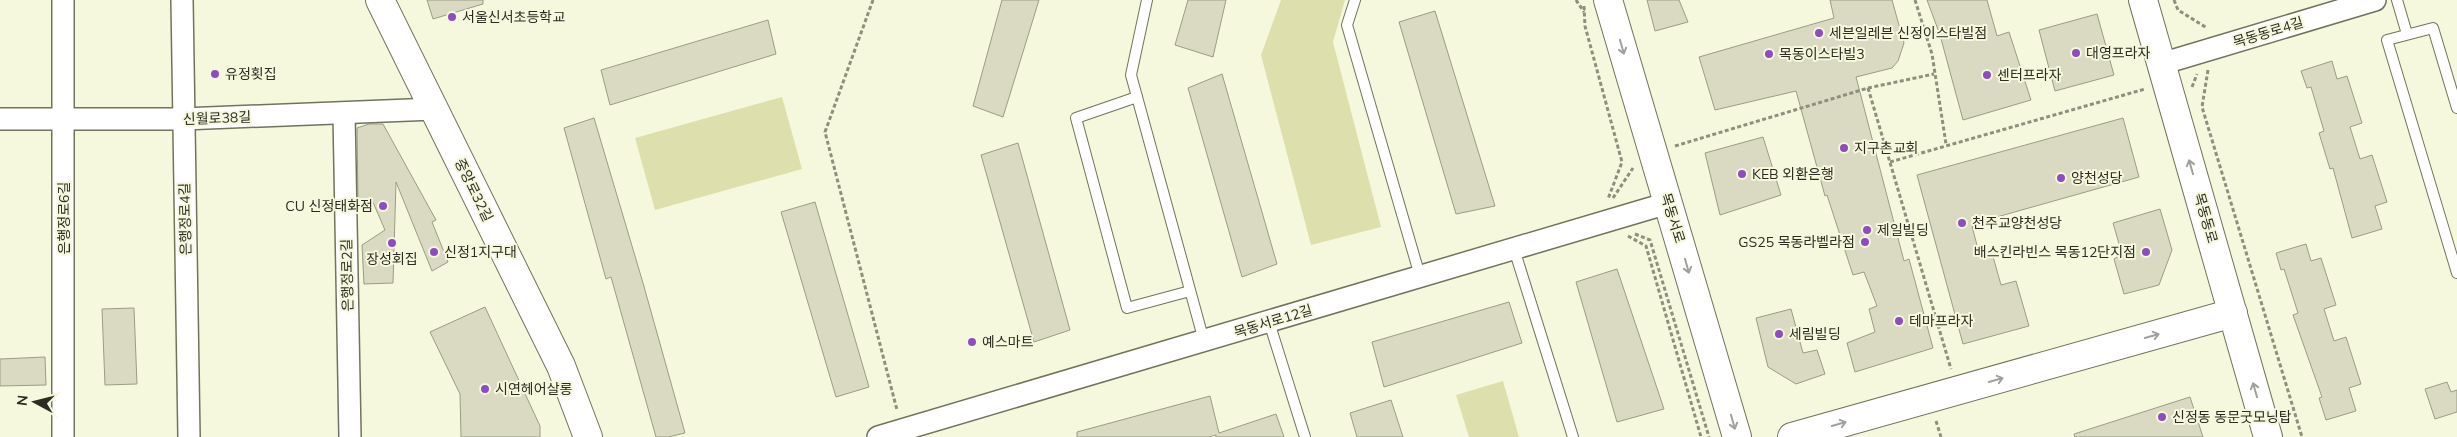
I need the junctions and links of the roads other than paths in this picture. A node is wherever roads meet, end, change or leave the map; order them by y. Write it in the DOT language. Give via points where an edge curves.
graph roads {
  1 [pos="63,0"];
  2 [pos="182,0"];
  3 [pos="380,0"];
  4 [pos="1147,0"];
  5 [pos="1355,0"];
  6 [pos="1608,0"];
  7 [pos="2143,0"];
  8 [pos="2375,0"];
  9 [pos="2397,0"];
  10 [pos="2407,34"];
  11 [pos="2164,73"];
  12 [pos="1137,97"];
  13 [pos="2457,108"];
  14 [pos="434,109"];
  15 [pos="344,113"];
  16 [pos="0,119"];
  17 [pos="64,119"];
  18 [pos="183,119"];
  19 [pos="1668,202"];
  20 [pos="1514,249"];
  21 [pos="2457,273"];
  22 [pos="1420,276"];
  23 [pos="1190,291"];
  24 [pos="2233,313"];
  25 [pos="1269,322"];
  26 [pos="1204,341"];
  27 [pos="63,437"];
  28 [pos="189,437"];
  29 [pos="350,437"];
  30 [pos="588,437"];
  31 [pos="878,437"];
  32 [pos="1305,437"];
  33 [pos="1573,437"];
  34 [pos="1737,437"];
  35 [pos="1792,437"];
  36 [pos="2268,437"];
  1 -- 17 [label="street, 은행정로6길"];
  2 -- 18 [label="street, 은행정로4길"];
  3 -- 14 [label="street, 중앙로32길"];
  4 -- 12 [label="lane" via="1131,75"];
  5 -- 22 [label="lane" via="1347,25"];
  6 -- 19 [label="street, 목동서로, one-way"];
  7 -- 11 [label="street, 목동동로"];
  8 -- 11 [label="street, 목동동로4길" via="2228,44"];
  9 -- 10 [label="lane"];
  10 -- 13 [label="lane" via="2433,28"];
  10 -- 21 [label="lane" via="2387,40"];
  24 -- 11 [label="street, 목동동로, one-way"];
  12 -- 23 [label="lane"];
  12 -- 23 [label="lane" via="1076,118 1127,308"];
  14 -- 15 [label="street, 신월로38길"];
  14 -- 30 [label="street, 중앙로32길" via="560,366"];
  15 -- 18 [label="street, 신월로38길"];
  15 -- 29 [label="street, 은행정로2길"];
  16 -- 17 [label="street, 신월로38길"];
  17 -- 18 [label="street, 신월로38길"];
  17 -- 27 [label="street, 은행정로6길"];
  18 -- 28 [label="street, 은행정로4길"];
  19 -- 20 [label="street, 목동서로12길"];
  19 -- 34 [label="street, 목동서로, one-way"];
  20 -- 22 [label="street, 목동서로12길"];
  20 -- 33 [label="lane"];
  22 -- 25 [label="street, 목동서로12길"];
  23 -- 26 [label="lane"];
  35 -- 24 [label="street, one-way"];
  36 -- 24 [label="street, 목동동로, one-way"];
  25 -- 26 [label="street, 목동서로12길"];
  25 -- 32 [label="lane"];
  26 -- 31 [label="street, 목동서로12길"];
}
